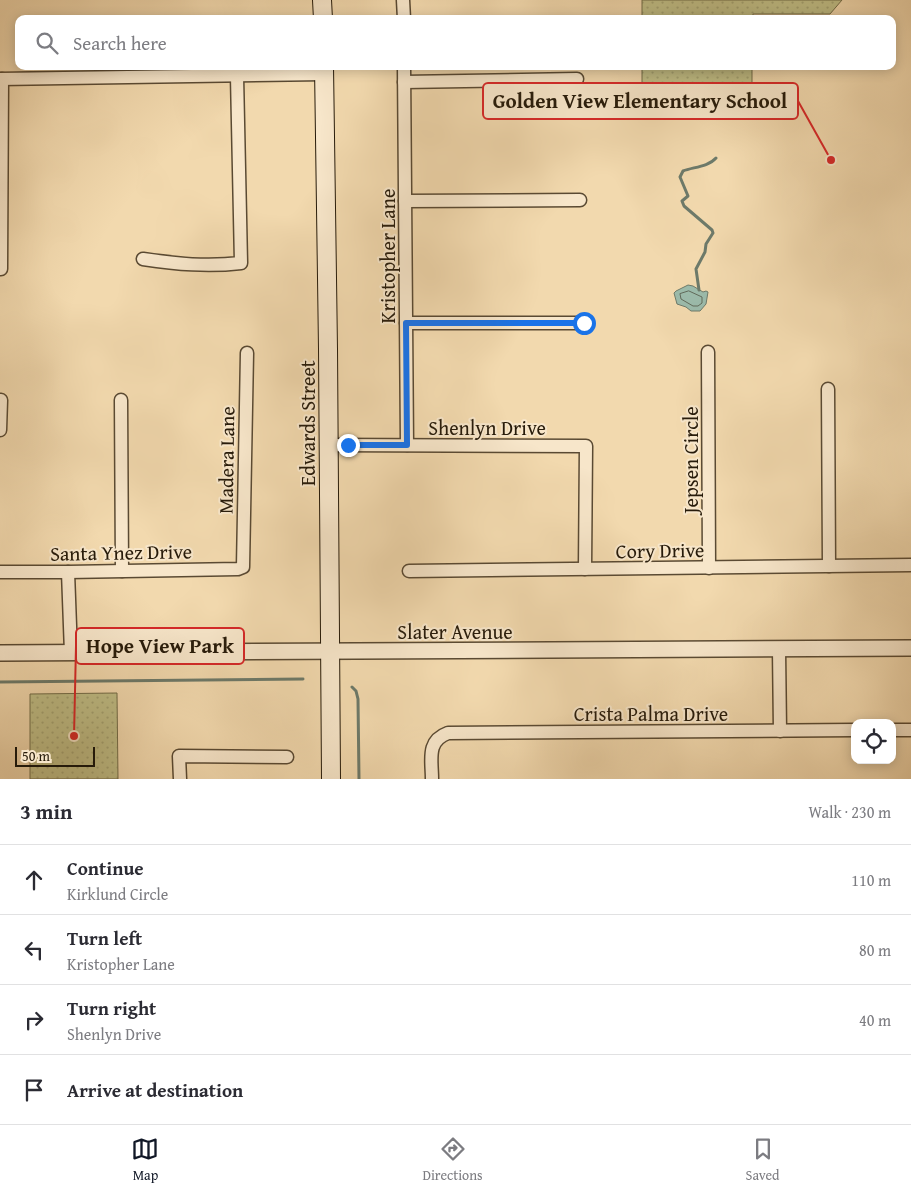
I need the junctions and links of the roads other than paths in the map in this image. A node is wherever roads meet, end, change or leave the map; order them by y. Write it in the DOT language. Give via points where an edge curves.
graph roads {
  1 [pos="322,0"];
  2 [pos="404,0"];
  3 [pos="323,15"];
  4 [pos="404,15"];
  5 [pos="324,70"];
  6 [pos="404,70"];
  7 [pos="237,76"];
  8 [pos="1,79"];
  9 [pos="576,79"];
  10 [pos="404,82"];
  11 [pos="580,200"];
  12 [pos="405,201"];
  13 [pos="143,259"];
  14 [pos="1,269"];
  15 [pos="406,323"];
  16 [pos="584,323"];
  17 [pos="708,352"];
  18 [pos="246,353"];
  19 [pos="828,389"];
  20 [pos="0,400"];
  21 [pos="121,400"];
  22 [pos="0,430"];
  23 [pos="328,445"];
  24 [pos="407,445"];
  25 [pos="911,565"];
  26 [pos="829,566"];
  27 [pos="243,567"];
  28 [pos="709,568"];
  29 [pos="585,569"];
  30 [pos="122,571"];
  31 [pos="409,571"];
  32 [pos="0,572"];
  33 [pos="68,572"];
  34 [pos="911,648"];
  35 [pos="779,650"];
  36 [pos="331,651"];
  37 [pos="0,653"];
  38 [pos="71,653"];
  39 [pos="851,730"];
  40 [pos="896,730"];
  41 [pos="911,730"];
  42 [pos="780,731"];
  43 [pos="287,757"];
  44 [pos="180,779"];
  45 [pos="332,779"];
  46 [pos="432,779"];
  1 -- 3 [label="main road"];
  2 -- 4 [label="street"];
  5 -- 7 [label="street"];
  5 -- 23 [label="main road, Edwards Street"];
  6 -- 10 [label="street, Kristopher Lane"];
  7 -- 8 [label="street"];
  7 -- 13 [label="street" via="241,263 185,265"];
  8 -- 14 [label="street"];
  9 -- 10 [label="street"];
  10 -- 12 [label="street, Kristopher Lane"];
  11 -- 12 [label="street"];
  12 -- 15 [label="street, Kristopher Lane"];
  15 -- 16 [label="street"];
  15 -- 24 [label="street, Kristopher Lane"];
  17 -- 28 [label="street, Jepsen Circle"];
  18 -- 27 [label="street, Madera Lane"];
  19 -- 26 [label="street"];
  20 -- 22 [label="street"];
  21 -- 30 [label="street"];
  23 -- 24 [label="street, Shenlyn Drive"];
  23 -- 36 [label="main road, Edwards Street"];
  24 -- 29 [label="street, Shenlyn Drive" via="586,446"];
  25 -- 26 [label="street, Cory Drive"];
  26 -- 28 [label="street, Cory Drive"];
  27 -- 30 [label="street, Santa Ynez Drive"];
  28 -- 29 [label="street, Cory Drive"];
  29 -- 31 [label="street, Cory Drive"];
  30 -- 33 [label="street, Santa Ynez Drive"];
  32 -- 33 [label="street, Santa Ynez Drive"];
  33 -- 38 [label="street"];
  34 -- 35 [label="street, Slater Avenue"];
  35 -- 36 [label="street, Slater Avenue"];
  35 -- 42 [label="street"];
  36 -- 38 [label="street, Slater Avenue"];
  36 -- 45 [label="main road, Edwards Street"];
  37 -- 38 [label="street, Slater Avenue"];
  39 -- 42 [label="street, Crista Palma Drive"];
  40 -- 41 [label="street"];
  42 -- 46 [label="street, Crista Palma Drive" via="448,733 434,742"];
  43 -- 44 [label="street" via="179,756"];
}
